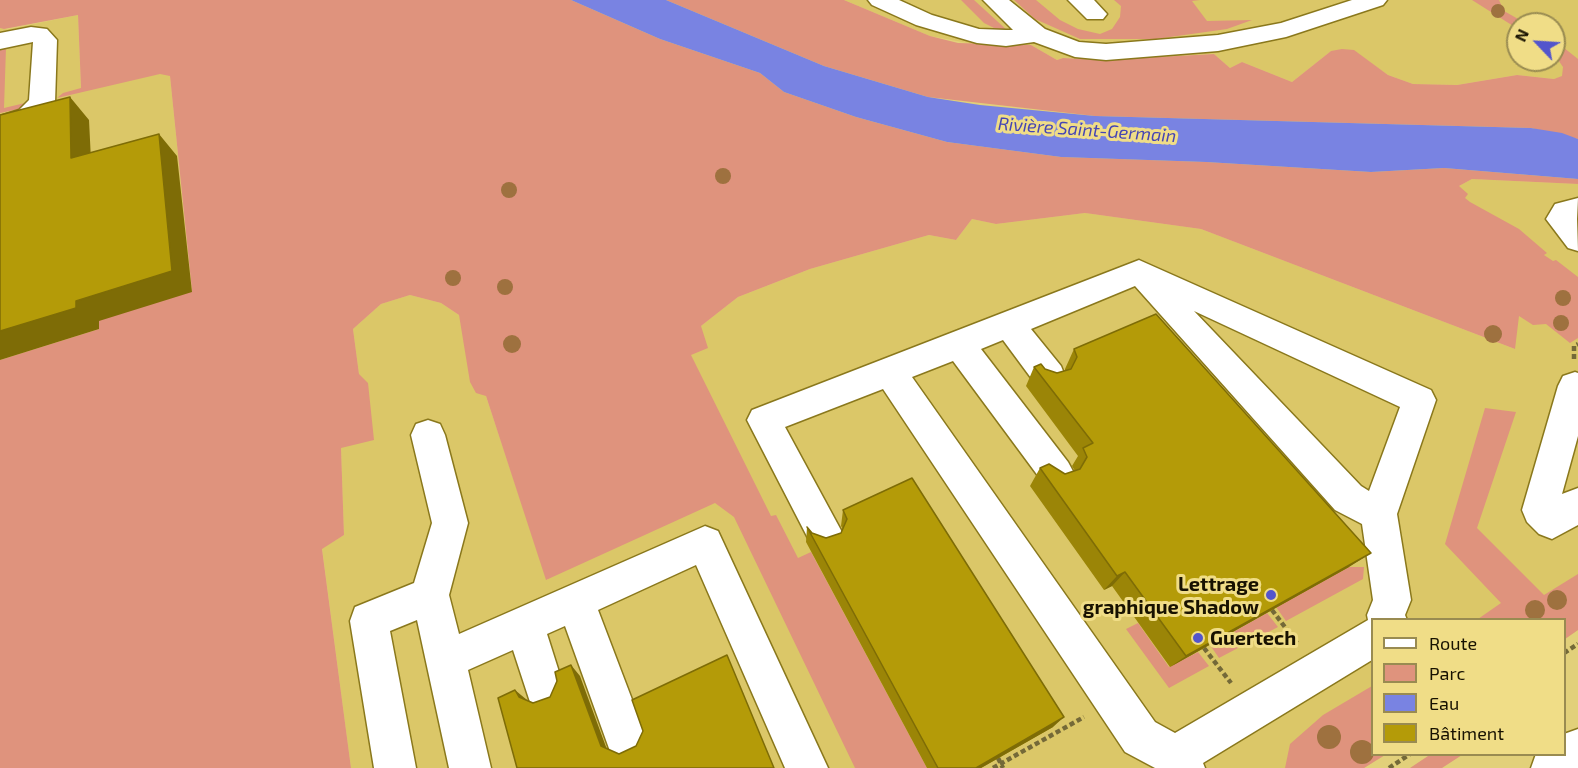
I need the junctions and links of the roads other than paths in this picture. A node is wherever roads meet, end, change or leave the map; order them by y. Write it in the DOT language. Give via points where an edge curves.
graph roads {
  1 [pos="880,0"];
  2 [pos="995,0"];
  3 [pos="1300,0"];
  4 [pos="1375,0"];
  5 [pos="1324,17"];
  6 [pos="1036,34"];
  7 [pos="0,41"];
  8 [pos="0,126"];
  9 [pos="1578,208"];
  10 [pos="1578,240"];
  11 [pos="1139,272"];
  12 [pos="1009,324"];
  13 [pos="959,344"];
  14 [pos="890,372"];
  15 [pos="1049,376"];
  16 [pos="1578,389"];
  17 [pos="428,435"];
  18 [pos="1056,473"];
  19 [pos="1578,504"];
  20 [pos="1378,514"];
  21 [pos="825,534"];
  22 [pos="430,595"];
  23 [pos="576,602"];
  24 [pos="1387,618"];
  25 [pos="525,625"];
  26 [pos="1371,639"];
  27 [pos="446,660"];
  28 [pos="545,691"];
  29 [pos="626,739"];
  30 [pos="1578,750"];
  31 [pos="1180,762"];
  32 [pos="395,768"];
  33 [pos="470,768"];
  34 [pos="807,768"];
  35 [pos="1552,768"];
  1 -- 6 [label="street" via="924,20 977,36 1006,39"];
  2 -- 6 [label="street"];
  3 -- 5 [label="street"];
  4 -- 5 [label="street"];
  5 -- 6 [label="street" via="1286,30 1218,43 1106,52 1075,49"];
  7 -- 8 [label="street" via="38,34 45,40 42,103 28,116"];
  9 -- 10 [label="street" via="1565,211 1560,219"];
  11 -- 12 [label="street"];
  11 -- 20 [label="street" via="1348,498"];
  11 -- 20 [label="street" via="1419,400"];
  12 -- 13 [label="street"];
  12 -- 15 [label="street"];
  13 -- 14 [label="street"];
  13 -- 18 [label="street"];
  14 -- 21 [label="street" via="764,420"];
  14 -- 31 [label="street" via="1140,737"];
  16 -- 19 [label="street" via="1575,386 1540,510 1552,522"];
  17 -- 22 [label="street" via="450,523"];
  20 -- 24 [label="street" via="1392,600"];
  22 -- 27 [label="street"];
  22 -- 32 [label="street" via="369,621"];
  23 -- 25 [label="street"];
  23 -- 29 [label="street"];
  23 -- 34 [label="street" via="705,543"];
  25 -- 27 [label="street"];
  25 -- 28 [label="street"];
  26 -- 31 [label="street"];
  27 -- 33 [label="street"];
  30 -- 35 [label="street"];
}
